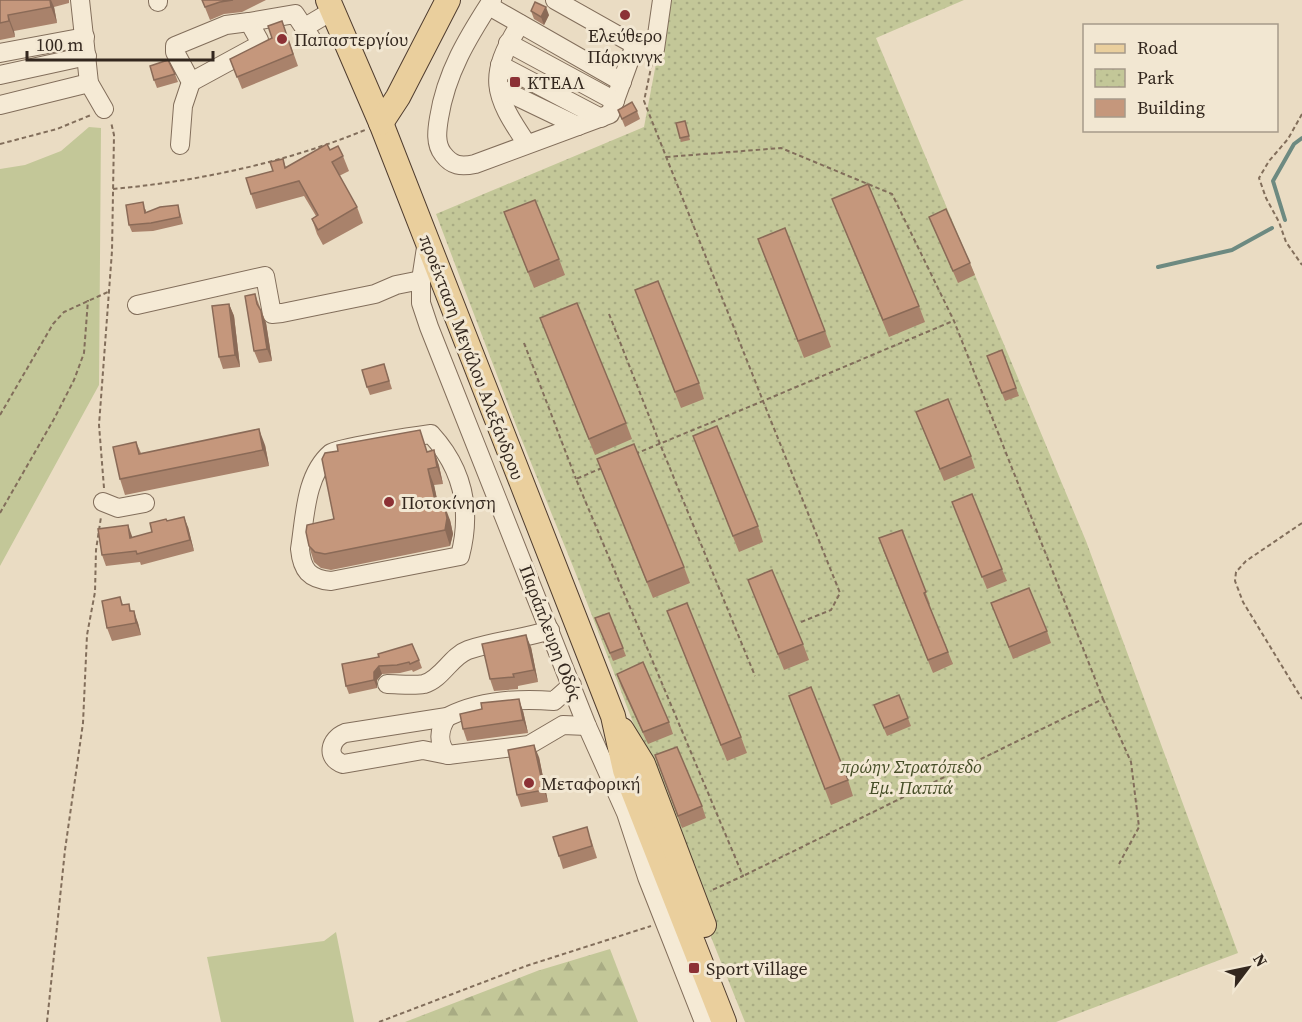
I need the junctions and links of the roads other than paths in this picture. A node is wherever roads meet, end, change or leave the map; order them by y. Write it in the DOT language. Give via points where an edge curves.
graph roads {
  1 [pos="80,0"];
  2 [pos="448,0"];
  3 [pos="555,0"];
  4 [pos="662,0"];
  5 [pos="490,3"];
  6 [pos="330,5"];
  7 [pos="249,22"];
  8 [pos="520,24"];
  9 [pos="85,37"];
  10 [pos="508,43"];
  11 [pos="635,45"];
  12 [pos="0,53"];
  13 [pos="87,56"];
  14 [pos="500,65"];
  15 [pos="19,71"];
  16 [pos="0,75"];
  17 [pos="190,82"];
  18 [pos="622,82"];
  19 [pos="89,83"];
  20 [pos="499,88"];
  21 [pos="24,99"];
  22 [pos="615,101"];
  23 [pos="0,105"];
  24 [pos="104,109"];
  25 [pos="601,118"];
  26 [pos="381,123"];
  27 [pos="578,126"];
  28 [pos="527,144"];
  29 [pos="180,145"];
  30 [pos="427,240"];
  31 [pos="421,280"];
  32 [pos="137,305"];
  33 [pos="488,472"];
  34 [pos="461,483"];
  35 [pos="103,502"];
  36 [pos="146,503"];
  37 [pos="550,630"];
  38 [pos="387,684"];
  39 [pos="572,685"];
  40 [pos="554,701"];
  41 [pos="447,717"];
  42 [pos="563,725"];
  43 [pos="587,726"];
  44 [pos="448,754"];
  45 [pos="626,813"];
  46 [pos="684,896"];
  47 [pos="704,1022"];
  48 [pos="724,1022"];
  49 [pos="741,1022"];
  1 -- 9 [label="street"];
  2 -- 26 [label="main road"];
  3 -- 11 [label="street"];
  4 -- 11 [label="street" via="655,49"];
  5 -- 8 [label="street"];
  5 -- 28 [label="street" via="450,74 436,132 440,151 449,162 462,167"];
  6 -- 7 [label="street" via="308,33 296,14"];
  6 -- 26 [label="main road, προέκταση Μεγάλου Αλεξάνδρου"];
  7 -- 17 [label="street" via="259,45"];
  7 -- 17 [label="street" via="177,44 175,52"];
  8 -- 10 [label="street"];
  8 -- 18 [label="street"];
  9 -- 12 [label="street"];
  9 -- 13 [label="street"];
  10 -- 14 [label="street"];
  10 -- 22 [label="street"];
  11 -- 18 [label="street"];
  13 -- 15 [label="street"];
  13 -- 19 [label="street"];
  14 -- 20 [label="street"];
  14 -- 25 [label="street"];
  15 -- 16 [label="street"];
  15 -- 21 [label="street"];
  17 -- 29 [label="street" via="183,106"];
  18 -- 22 [label="street"];
  19 -- 21 [label="street"];
  19 -- 24 [label="street"];
  20 -- 27 [label="street"];
  20 -- 28 [label="street" via="504,107"];
  21 -- 23 [label="street"];
  22 -- 25 [label="street" via="611,113"];
  25 -- 27 [label="street"];
  26 -- 30 [label="main road, προέκταση Μεγάλου Αλεξάνδρου"];
  27 -- 28 [label="street"];
  30 -- 31 [label="street, Παράπλευρη Οδός"];
  30 -- 46 [label="main road, προέκταση Μεγάλου Αλεξάνδρου" via="613,716 625,770"];
  31 -- 32 [label="street" via="375,294 272,314 265,276"];
  31 -- 33 [label="street, Παράπλευρη Οδός" via="426,319"];
  33 -- 34 [label="street"];
  33 -- 37 [label="street, Παράπλευρη Οδός"];
  34 -- 34 [label="street" via="449,456 431,434 332,452 319,467 310,488 300,549 303,564 314,578 331,580 460,556 466,527"];
  35 -- 36 [label="street" via="118,508"];
  37 -- 38 [label="street" via="466,651 425,684"];
  37 -- 39 [label="street, Παράπλευρη Οδός"];
  39 -- 40 [label="street"];
  39 -- 43 [label="street, Παράπλευρη Οδός"];
  40 -- 41 [label="street" via="488,703"];
  40 -- 42 [label="street"];
  41 -- 44 [label="street" via="440,736"];
  41 -- 44 [label="street" via="345,733 334,739 331,749 335,759 343,764 423,750"];
  42 -- 43 [label="street"];
  42 -- 44 [label="street" via="529,745"];
  43 -- 45 [label="street, Παράπλευρη Οδός"];
  45 -- 46 [label="main road"];
  45 -- 47 [label="street, Παράπλευρη Οδός"];
  46 -- 48 [label="main road, προέκταση Μεγάλου Αλεξάνδρου"];
  46 -- 49 [label="main road, προέκταση Μεγάλου Αλεξάνδρου"];
}
